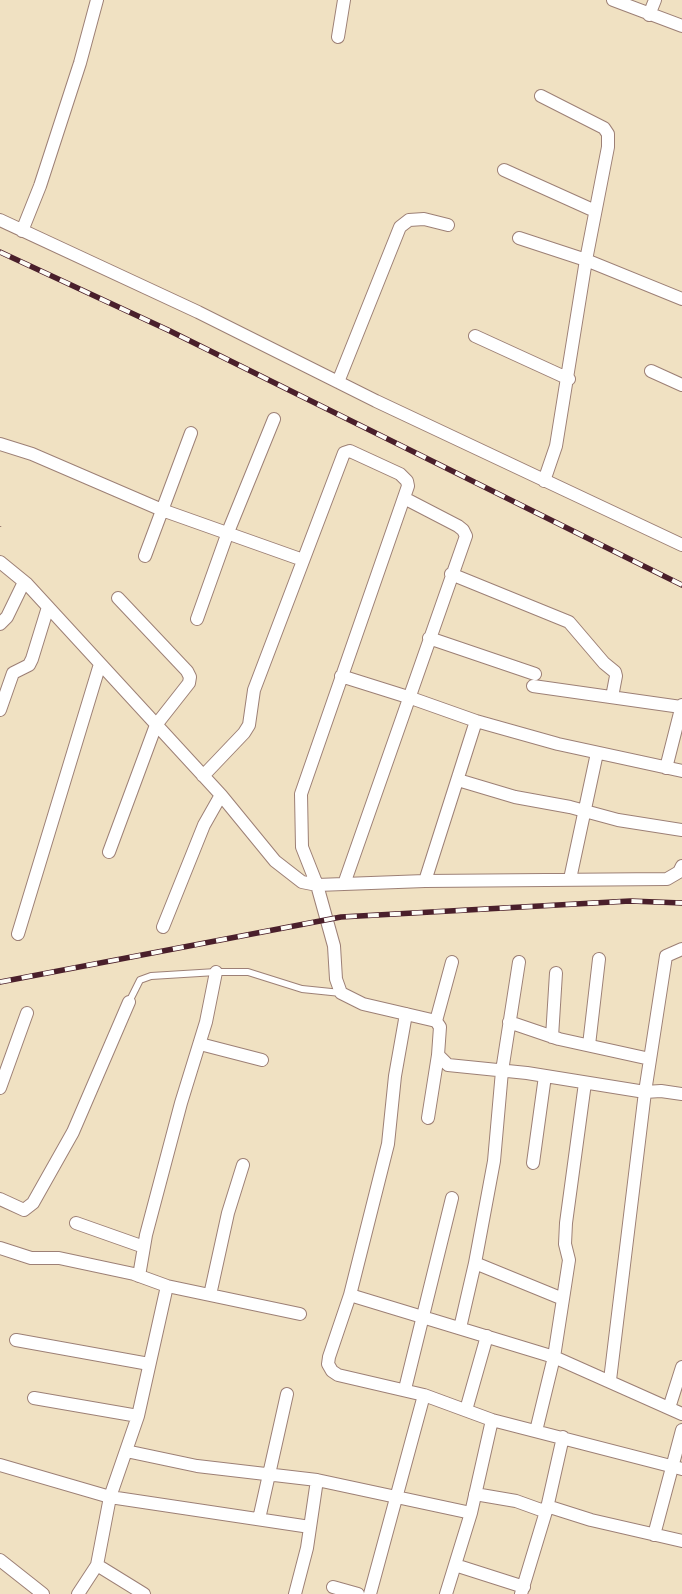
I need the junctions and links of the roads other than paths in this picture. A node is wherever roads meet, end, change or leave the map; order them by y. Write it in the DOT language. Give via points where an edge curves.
graph roads {
  1 [pos="97,0"];
  2 [pos="344,0"];
  3 [pos="613,0"];
  4 [pos="655,0"];
  5 [pos="649,14"];
  6 [pos="682,26"];
  7 [pos="338,38"];
  8 [pos="541,96"];
  9 [pos="504,170"];
  10 [pos="595,212"];
  11 [pos="0,220"];
  12 [pos="448,225"];
  13 [pos="22,231"];
  14 [pos="519,238"];
  15 [pos="586,260"];
  16 [pos="682,299"];
  17 [pos="475,336"];
  18 [pos="652,371"];
  19 [pos="569,379"];
  20 [pos="338,382"];
  21 [pos="682,385"];
  22 [pos="274,419"];
  23 [pos="191,433"];
  24 [pos="0,444"];
  25 [pos="544,481"];
  26 [pos="404,498"];
  27 [pos="162,510"];
  28 [pos="228,532"];
  29 [pos="682,545"];
  30 [pos="145,556"];
  31 [pos="303,560"];
  32 [pos="0,562"];
  33 [pos="451,574"];
  34 [pos="24,582"];
  35 [pos="118,598"];
  36 [pos="48,607"];
  37 [pos="197,619"];
  38 [pos="0,624"];
  39 [pos="429,638"];
  40 [pos="100,664"];
  41 [pos="341,676"];
  42 [pos="410,697"];
  43 [pos="612,697"];
  44 [pos="682,706"];
  45 [pos="0,710"];
  46 [pos="476,721"];
  47 [pos="156,725"];
  48 [pos="597,753"];
  49 [pos="666,768"];
  50 [pos="682,771"];
  51 [pos="203,776"];
  52 [pos="458,780"];
  53 [pos="220,795"];
  54 [pos="584,811"];
  55 [pos="682,830"];
  56 [pos="109,852"];
  57 [pos="682,866"];
  58 [pos="570,879"];
  59 [pos="425,880"];
  60 [pos="344,884"];
  61 [pos="317,885"];
  62 [pos="163,927"];
  63 [pos="18,934"];
  64 [pos="682,949"];
  65 [pos="599,959"];
  66 [pos="452,962"];
  67 [pos="518,962"];
  68 [pos="216,972"];
  69 [pos="556,973"];
  70 [pos="341,993"];
  71 [pos="129,1002"];
  72 [pos="27,1013"];
  73 [pos="406,1014"];
  74 [pos="436,1021"];
  75 [pos="510,1022"];
  76 [pos="552,1037"];
  77 [pos="200,1044"];
  78 [pos="589,1045"];
  79 [pos="438,1055"];
  80 [pos="262,1060"];
  81 [pos="650,1060"];
  82 [pos="502,1070"];
  83 [pos="545,1076"];
  84 [pos="1,1080"];
  85 [pos="585,1083"];
  86 [pos="645,1092"];
  87 [pos="682,1094"];
  88 [pos="428,1118"];
  89 [pos="533,1163"];
  90 [pos="243,1165"];
  91 [pos="452,1198"];
  92 [pos="0,1199"];
  93 [pos="76,1223"];
  94 [pos="144,1247"];
  95 [pos="0,1248"];
  96 [pos="476,1263"];
  97 [pos="139,1276"];
  98 [pos="167,1286"];
  99 [pos="210,1295"];
  100 [pos="350,1295"];
  101 [pos="563,1299"];
  102 [pos="300,1314"];
  103 [pos="423,1317"];
  104 [pos="460,1328"];
  105 [pos="487,1336"];
  106 [pos="16,1340"];
  107 [pos="554,1357"];
  108 [pos="149,1364"];
  109 [pos="682,1367"];
  110 [pos="610,1380"];
  111 [pos="405,1389"];
  112 [pos="287,1394"];
  113 [pos="424,1394"];
  114 [pos="34,1398"];
  115 [pos="668,1408"];
  116 [pos="466,1410"];
  117 [pos="682,1414"];
  118 [pos="138,1416"];
  119 [pos="492,1420"];
  120 [pos="682,1430"];
  121 [pos="536,1431"];
  122 [pos="563,1437"];
  123 [pos="126,1451"];
  124 [pos="0,1465"];
  125 [pos="677,1467"];
  126 [pos="268,1474"];
  127 [pos="317,1480"];
  128 [pos="475,1494"];
  129 [pos="110,1497"];
  130 [pos="395,1498"];
  131 [pos="547,1508"];
  132 [pos="471,1513"];
  133 [pos="259,1519"];
  134 [pos="310,1527"];
  135 [pos="654,1535"];
  136 [pos="682,1542"];
  137 [pos="0,1560"];
  138 [pos="97,1565"];
  139 [pos="455,1565"];
  140 [pos="333,1587"];
  141 [pos="523,1590"];
  142 [pos="43,1594"];
  143 [pos="78,1594"];
  144 [pos="144,1594"];
  145 [pos="295,1594"];
  146 [pos="358,1594"];
  147 [pos="370,1594"];
  148 [pos="446,1594"];
  1 -- 13 [label="street" via="80,63"];
  2 -- 7 [label="street"];
  3 -- 5 [label="street"];
  4 -- 5 [label="street"];
  5 -- 6 [label="street"];
  8 -- 10 [label="street" via="594,122 608,134"];
  9 -- 10 [label="street"];
  10 -- 15 [label="street"];
  11 -- 13 [label="street"];
  12 -- 20 [label="street" via="424,219 409,220 400,227"];
  13 -- 20 [label="street" via="198,312"];
  14 -- 15 [label="street"];
  15 -- 16 [label="street"];
  15 -- 19 [label="street"];
  17 -- 19 [label="street"];
  18 -- 21 [label="street"];
  19 -- 25 [label="street" via="556,446"];
  20 -- 25 [label="street"];
  22 -- 28 [label="street"];
  23 -- 27 [label="street"];
  24 -- 27 [label="street" via="32,454"];
  25 -- 29 [label="street"];
  26 -- 31 [label="street" via="408,486 404,477 347,451"];
  26 -- 33 [label="street" via="463,530 466,536"];
  26 -- 41 [label="street"];
  27 -- 28 [label="street"];
  27 -- 30 [label="street"];
  28 -- 31 [label="street"];
  28 -- 37 [label="street"];
  31 -- 51 [label="street" via="254,690 249,725"];
  32 -- 34 [label="street"];
  33 -- 39 [label="street"];
  33 -- 43 [label="street" via="569,622 615,672"];
  34 -- 36 [label="street"];
  34 -- 38 [label="street" via="7,617"];
  35 -- 47 [label="street" via="190,677 189,683"];
  36 -- 40 [label="street"];
  36 -- 45 [label="street" via="32,659 29,665 13,673"];
  39 -- 42 [label="street"];
  39 -- 43 [label="street" via="534,680"];
  40 -- 47 [label="street"];
  40 -- 63 [label="street"];
  41 -- 42 [label="street"];
  41 -- 61 [label="street" via="301,794 302,847"];
  42 -- 46 [label="street"];
  42 -- 60 [label="street"];
  43 -- 44 [label="street"];
  44 -- 49 [label="street"];
  46 -- 48 [label="street"];
  46 -- 52 [label="street"];
  47 -- 51 [label="street"];
  47 -- 56 [label="street"];
  48 -- 49 [label="street"];
  48 -- 54 [label="street"];
  49 -- 50 [label="street"];
  51 -- 53 [label="street"];
  52 -- 54 [label="street" via="515,797"];
  52 -- 59 [label="street"];
  53 -- 61 [label="street" via="284,870 302,882"];
  53 -- 62 [label="street" via="204,825"];
  54 -- 55 [label="street"];
  54 -- 58 [label="street"];
  57 -- 58 [label="street" via="679,872 667,879"];
  58 -- 59 [label="street"];
  59 -- 60 [label="street"];
  60 -- 61 [label="street"];
  61 -- 70 [label="street" via="334,946 336,979"];
  64 -- 81 [label="street" via="666,956"];
  65 -- 78 [label="street"];
  66 -- 74 [label="street"];
  67 -- 75 [label="street"];
  68 -- 70 [label="lane" via="248,972 302,989"];
  68 -- 71 [label="lane" via="151,976 140,980"];
  68 -- 77 [label="street"];
  69 -- 76 [label="street"];
  70 -- 73 [label="street" via="363,1004"];
  71 -- 92 [label="street" via="73,1132 33,1203 24,1210"];
  72 -- 84 [label="street"];
  73 -- 74 [label="street"];
  73 -- 100 [label="street" via="388,1144"];
  74 -- 79 [label="street" via="440,1028"];
  75 -- 76 [label="street"];
  75 -- 82 [label="street"];
  76 -- 78 [label="street"];
  77 -- 80 [label="street"];
  77 -- 94 [label="street" via="181,1103"];
  78 -- 81 [label="street"];
  79 -- 82 [label="street" via="448,1065"];
  79 -- 88 [label="street"];
  81 -- 86 [label="street"];
  82 -- 83 [label="street"];
  82 -- 96 [label="street" via="494,1162"];
  83 -- 85 [label="street"];
  83 -- 89 [label="street"];
  85 -- 86 [label="street"];
  85 -- 101 [label="street" via="566,1223 565,1244 569,1260"];
  86 -- 87 [label="street" via="661,1090"];
  86 -- 110 [label="street"];
  90 -- 99 [label="street" via="228,1213"];
  91 -- 103 [label="street"];
  93 -- 94 [label="street"];
  94 -- 97 [label="street"];
  95 -- 97 [label="street" via="31,1258 58,1258"];
  96 -- 101 [label="street"];
  96 -- 104 [label="street"];
  97 -- 98 [label="street"];
  98 -- 99 [label="street"];
  98 -- 108 [label="street"];
  99 -- 102 [label="street"];
  100 -- 103 [label="street"];
  100 -- 111 [label="street" via="329,1357 332,1371 338,1376"];
  101 -- 107 [label="street"];
  103 -- 104 [label="street"];
  103 -- 111 [label="street"];
  104 -- 105 [label="street"];
  105 -- 107 [label="street"];
  105 -- 116 [label="street"];
  106 -- 108 [label="street"];
  107 -- 110 [label="street"];
  107 -- 121 [label="street"];
  108 -- 118 [label="street"];
  109 -- 115 [label="street"];
  110 -- 115 [label="street"];
  111 -- 113 [label="street"];
  112 -- 126 [label="street"];
  113 -- 116 [label="street"];
  113 -- 130 [label="street"];
  114 -- 118 [label="street"];
  115 -- 117 [label="street"];
  116 -- 119 [label="street"];
  118 -- 123 [label="street"];
  119 -- 121 [label="street"];
  119 -- 128 [label="street"];
  120 -- 125 [label="street"];
  121 -- 122 [label="street"];
  122 -- 125 [label="street"];
  122 -- 131 [label="street"];
  123 -- 126 [label="street" via="197,1466"];
  123 -- 129 [label="street"];
  124 -- 129 [label="street"];
  125 -- 135 [label="street"];
  126 -- 127 [label="street"];
  126 -- 133 [label="street"];
  127 -- 130 [label="street"];
  127 -- 134 [label="street"];
  128 -- 131 [label="street" via="516,1501 541,1510"];
  128 -- 132 [label="street"];
  129 -- 133 [label="street"];
  129 -- 138 [label="street"];
  130 -- 132 [label="street"];
  130 -- 147 [label="street"];
  131 -- 135 [label="street"];
  131 -- 141 [label="street"];
  132 -- 139 [label="street"];
  133 -- 134 [label="street"];
  134 -- 145 [label="street"];
  135 -- 136 [label="street"];
  137 -- 142 [label="street"];
  138 -- 143 [label="street"];
  138 -- 144 [label="street"];
  139 -- 141 [label="street"];
  139 -- 148 [label="street"];
  140 -- 146 [label="street"];
}
